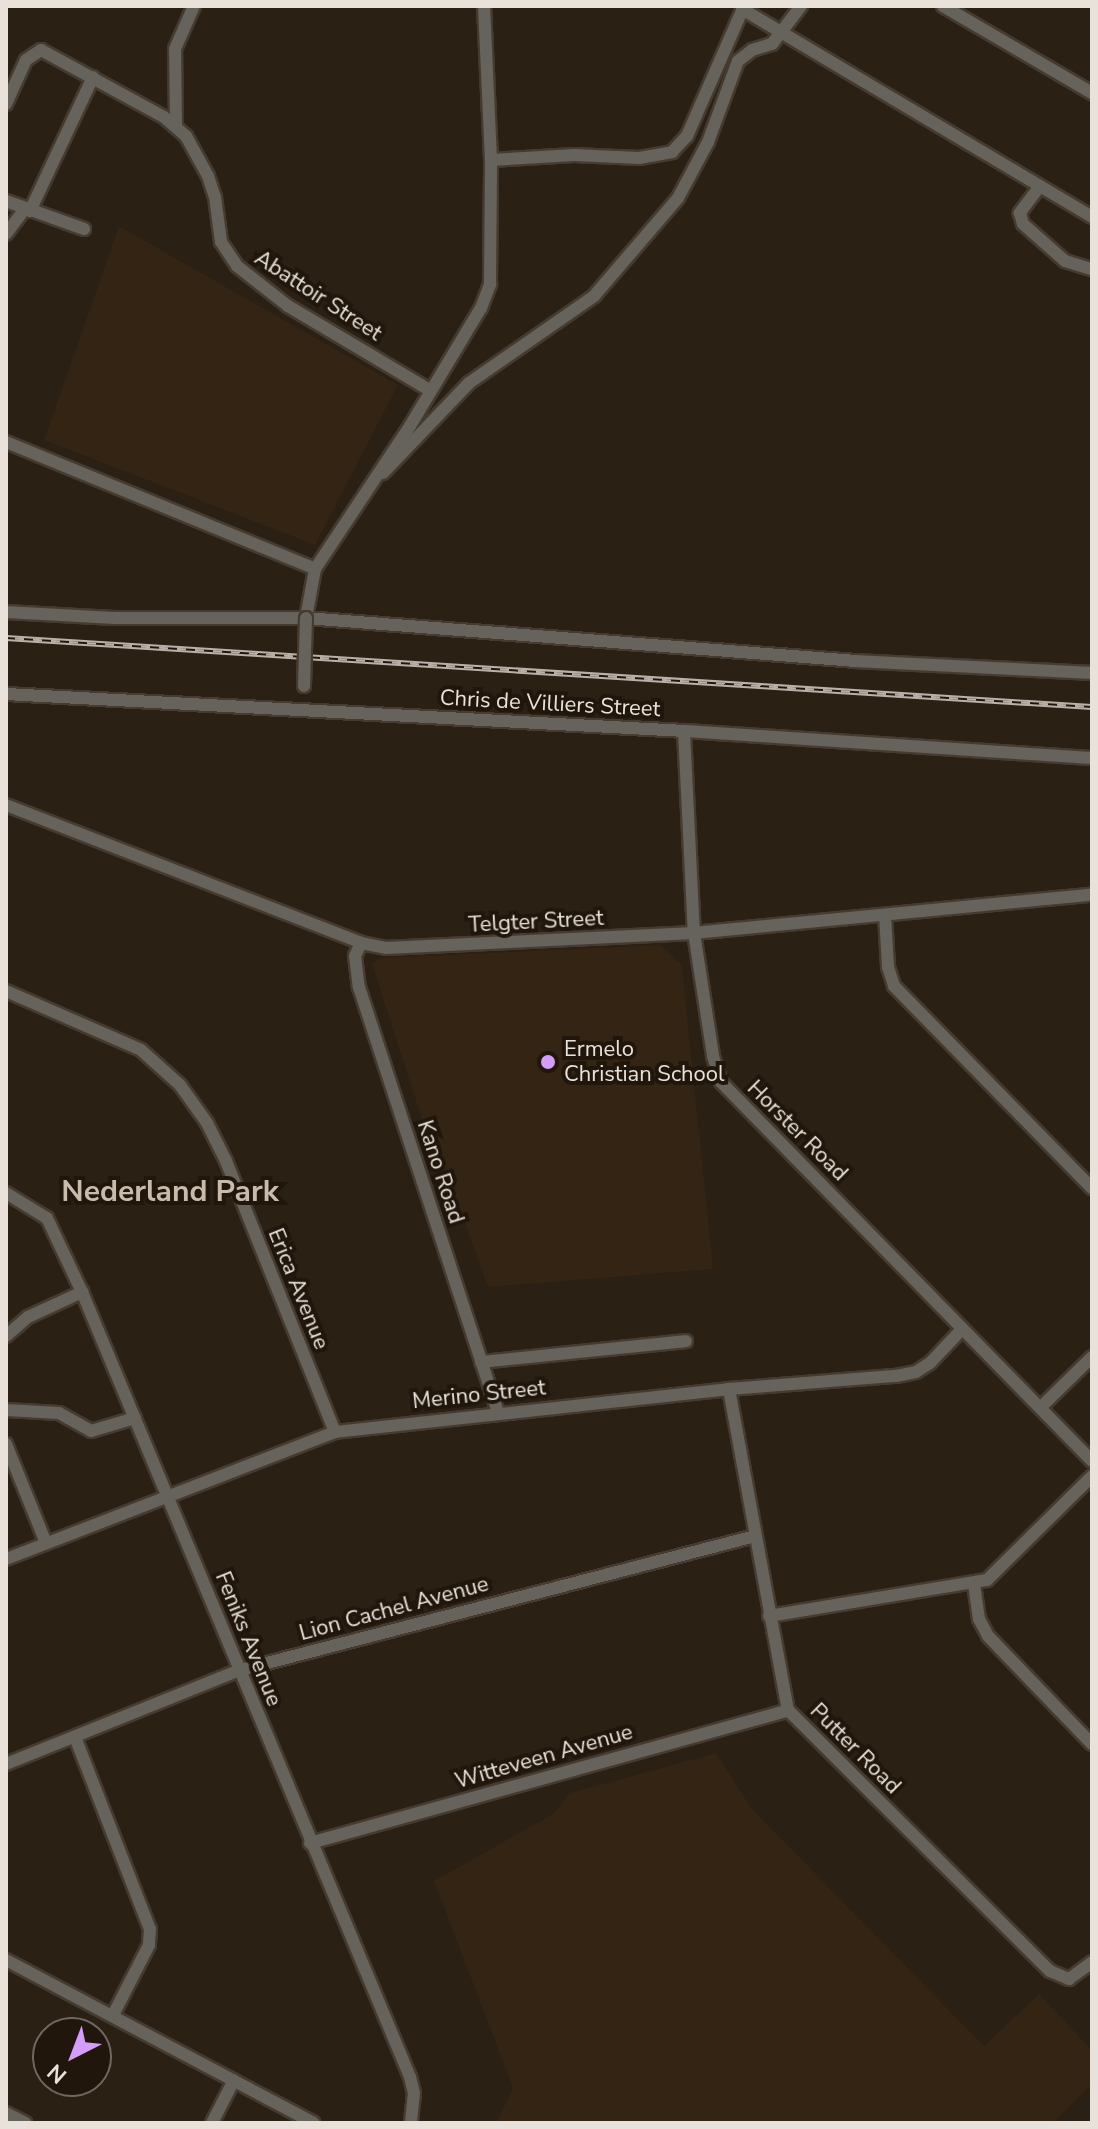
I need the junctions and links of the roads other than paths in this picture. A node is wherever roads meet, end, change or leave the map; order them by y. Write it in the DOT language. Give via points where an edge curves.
graph roads {
  1 [pos="194,6"];
  2 [pos="484,6"];
  3 [pos="801,6"];
  4 [pos="943,6"];
  5 [pos="743,8"];
  6 [pos="783,33"];
  7 [pos="93,77"];
  8 [pos="1092,93"];
  9 [pos="6,104"];
  10 [pos="176,126"];
  11 [pos="491,160"];
  12 [pos="1040,186"];
  13 [pos="6,201"];
  14 [pos="28,210"];
  15 [pos="1092,217"];
  16 [pos="84,229"];
  17 [pos="6,234"];
  18 [pos="1092,269"];
  19 [pos="431,391"];
  20 [pos="6,442"];
  21 [pos="374,480"];
  22 [pos="315,569"];
  23 [pos="6,612"];
  24 [pos="306,618"];
  25 [pos="1092,673"];
  26 [pos="6,694"];
  27 [pos="302,711"];
  28 [pos="684,731"];
  29 [pos="1092,758"];
  30 [pos="6,805"];
  31 [pos="1092,895"];
  32 [pos="885,915"];
  33 [pos="694,933"];
  34 [pos="361,943"];
  35 [pos="6,991"];
  36 [pos="1092,1188"];
  37 [pos="6,1193"];
  38 [pos="82,1292"];
  39 [pos="962,1329"];
  40 [pos="6,1336"];
  41 [pos="686,1341"];
  42 [pos="1092,1357"];
  43 [pos="481,1362"];
  44 [pos="729,1389"];
  45 [pos="1041,1407"];
  46 [pos="6,1410"];
  47 [pos="498,1413"];
  48 [pos="135,1418"];
  49 [pos="335,1432"];
  50 [pos="6,1444"];
  51 [pos="1092,1461"];
  52 [pos="1092,1476"];
  53 [pos="167,1496"];
  54 [pos="755,1536"];
  55 [pos="46,1543"];
  56 [pos="6,1559"];
  57 [pos="974,1584"];
  58 [pos="769,1616"];
  59 [pos="240,1670"];
  60 [pos="788,1710"];
  61 [pos="75,1737"];
  62 [pos="1092,1744"];
  63 [pos="6,1764"];
  64 [pos="310,1843"];
  65 [pos="6,1960"];
  66 [pos="1092,1962"];
  67 [pos="113,2015"];
  68 [pos="234,2080"];
  69 [pos="6,2113"];
  70 [pos="26,2123"];
  71 [pos="212,2123"];
  72 [pos="314,2123"];
  73 [pos="411,2123"];
  1 -- 10 [label="street" via="175,49"];
  2 -- 11 [label="street"];
  3 -- 6 [label="street"];
  4 -- 8 [label="street"];
  5 -- 6 [label="street"];
  5 -- 11 [label="street" via="687,136 672,152 627,158"];
  6 -- 12 [label="street"];
  6 -- 21 [label="street" via="738,61 708,142 678,198 594,296 469,383"];
  7 -- 9 [label="street, Abattoir Street" via="41,50 30,56"];
  7 -- 10 [label="street, Abattoir Street"];
  7 -- 14 [label="street"];
  10 -- 19 [label="street, Abattoir Street" via="208,176 221,242 237,266 288,306"];
  11 -- 19 [label="street" via="490,284"];
  12 -- 15 [label="street"];
  12 -- 18 [label="street" via="1020,213 1023,224 1065,261"];
  13 -- 14 [label="street"];
  14 -- 16 [label="street"];
  14 -- 17 [label="street"];
  19 -- 21 [label="street"];
  20 -- 22 [label="street"];
  21 -- 22 [label="street"];
  22 -- 24 [label="street"];
  23 -- 24 [label="street"];
  24 -- 25 [label="street" via="856,661"];
  24 -- 27 [label="street, bridge"];
  26 -- 27 [label="street, Chris de Villiers Street"];
  27 -- 28 [label="street, Chris de Villiers Street"];
  28 -- 29 [label="street, Chris de Villiers Street"];
  28 -- 33 [label="street, Horster Road"];
  30 -- 34 [label="street, Telgter Street"];
  31 -- 32 [label="street, Telgter Street"];
  32 -- 33 [label="street, Telgter Street"];
  32 -- 36 [label="street" via="894,986"];
  33 -- 34 [label="street, Telgter Street" via="419,948"];
  33 -- 39 [label="street, Horster Road" via="721,1082"];
  34 -- 43 [label="street, Kano Road" via="355,956 359,987"];
  35 -- 49 [label="street, Erica Avenue" via="141,1050 180,1085 226,1161"];
  37 -- 38 [label="street, Feniks Avenue" via="47,1218"];
  38 -- 40 [label="street" via="28,1317"];
  38 -- 48 [label="street, Feniks Avenue"];
  39 -- 44 [label="street, Merino Street" via="930,1363 906,1375"];
  39 -- 45 [label="street, Horster Road"];
  41 -- 43 [label="street"];
  42 -- 45 [label="street"];
  43 -- 47 [label="street, Kano Road"];
  44 -- 47 [label="street, Merino Street"];
  44 -- 54 [label="street, Putter Road"];
  45 -- 51 [label="street, Horster Road"];
  46 -- 48 [label="street" via="59,1413 91,1431"];
  47 -- 49 [label="street, Merino Street"];
  48 -- 53 [label="street, Feniks Avenue"];
  49 -- 53 [label="street, Merino Street"];
  50 -- 55 [label="street"];
  52 -- 57 [label="street" via="1004,1565"];
  53 -- 55 [label="street, Merino Street"];
  53 -- 59 [label="street, Feniks Avenue"];
  54 -- 58 [label="street, Putter Road"];
  54 -- 59 [label="street, Lion Cachel Avenue"];
  55 -- 56 [label="street, Merino Street"];
  57 -- 58 [label="street"];
  57 -- 62 [label="street" via="979,1619 988,1636"];
  58 -- 60 [label="street, Putter Road"];
  59 -- 61 [label="street, Lion Cachel Avenue"];
  59 -- 64 [label="street, Feniks Avenue"];
  60 -- 64 [label="street, Witteveen Avenue"];
  60 -- 66 [label="street, Putter Road" via="1059,1977 1074,1977"];
  61 -- 63 [label="street, Lion Cachel Avenue"];
  61 -- 67 [label="street" via="150,1929 149,1945"];
  64 -- 73 [label="street, Feniks Avenue" via="410,2077 415,2101"];
  65 -- 67 [label="street"];
  67 -- 68 [label="street"];
  68 -- 71 [label="street"];
  68 -- 72 [label="street"];
  69 -- 70 [label="street"];
}
